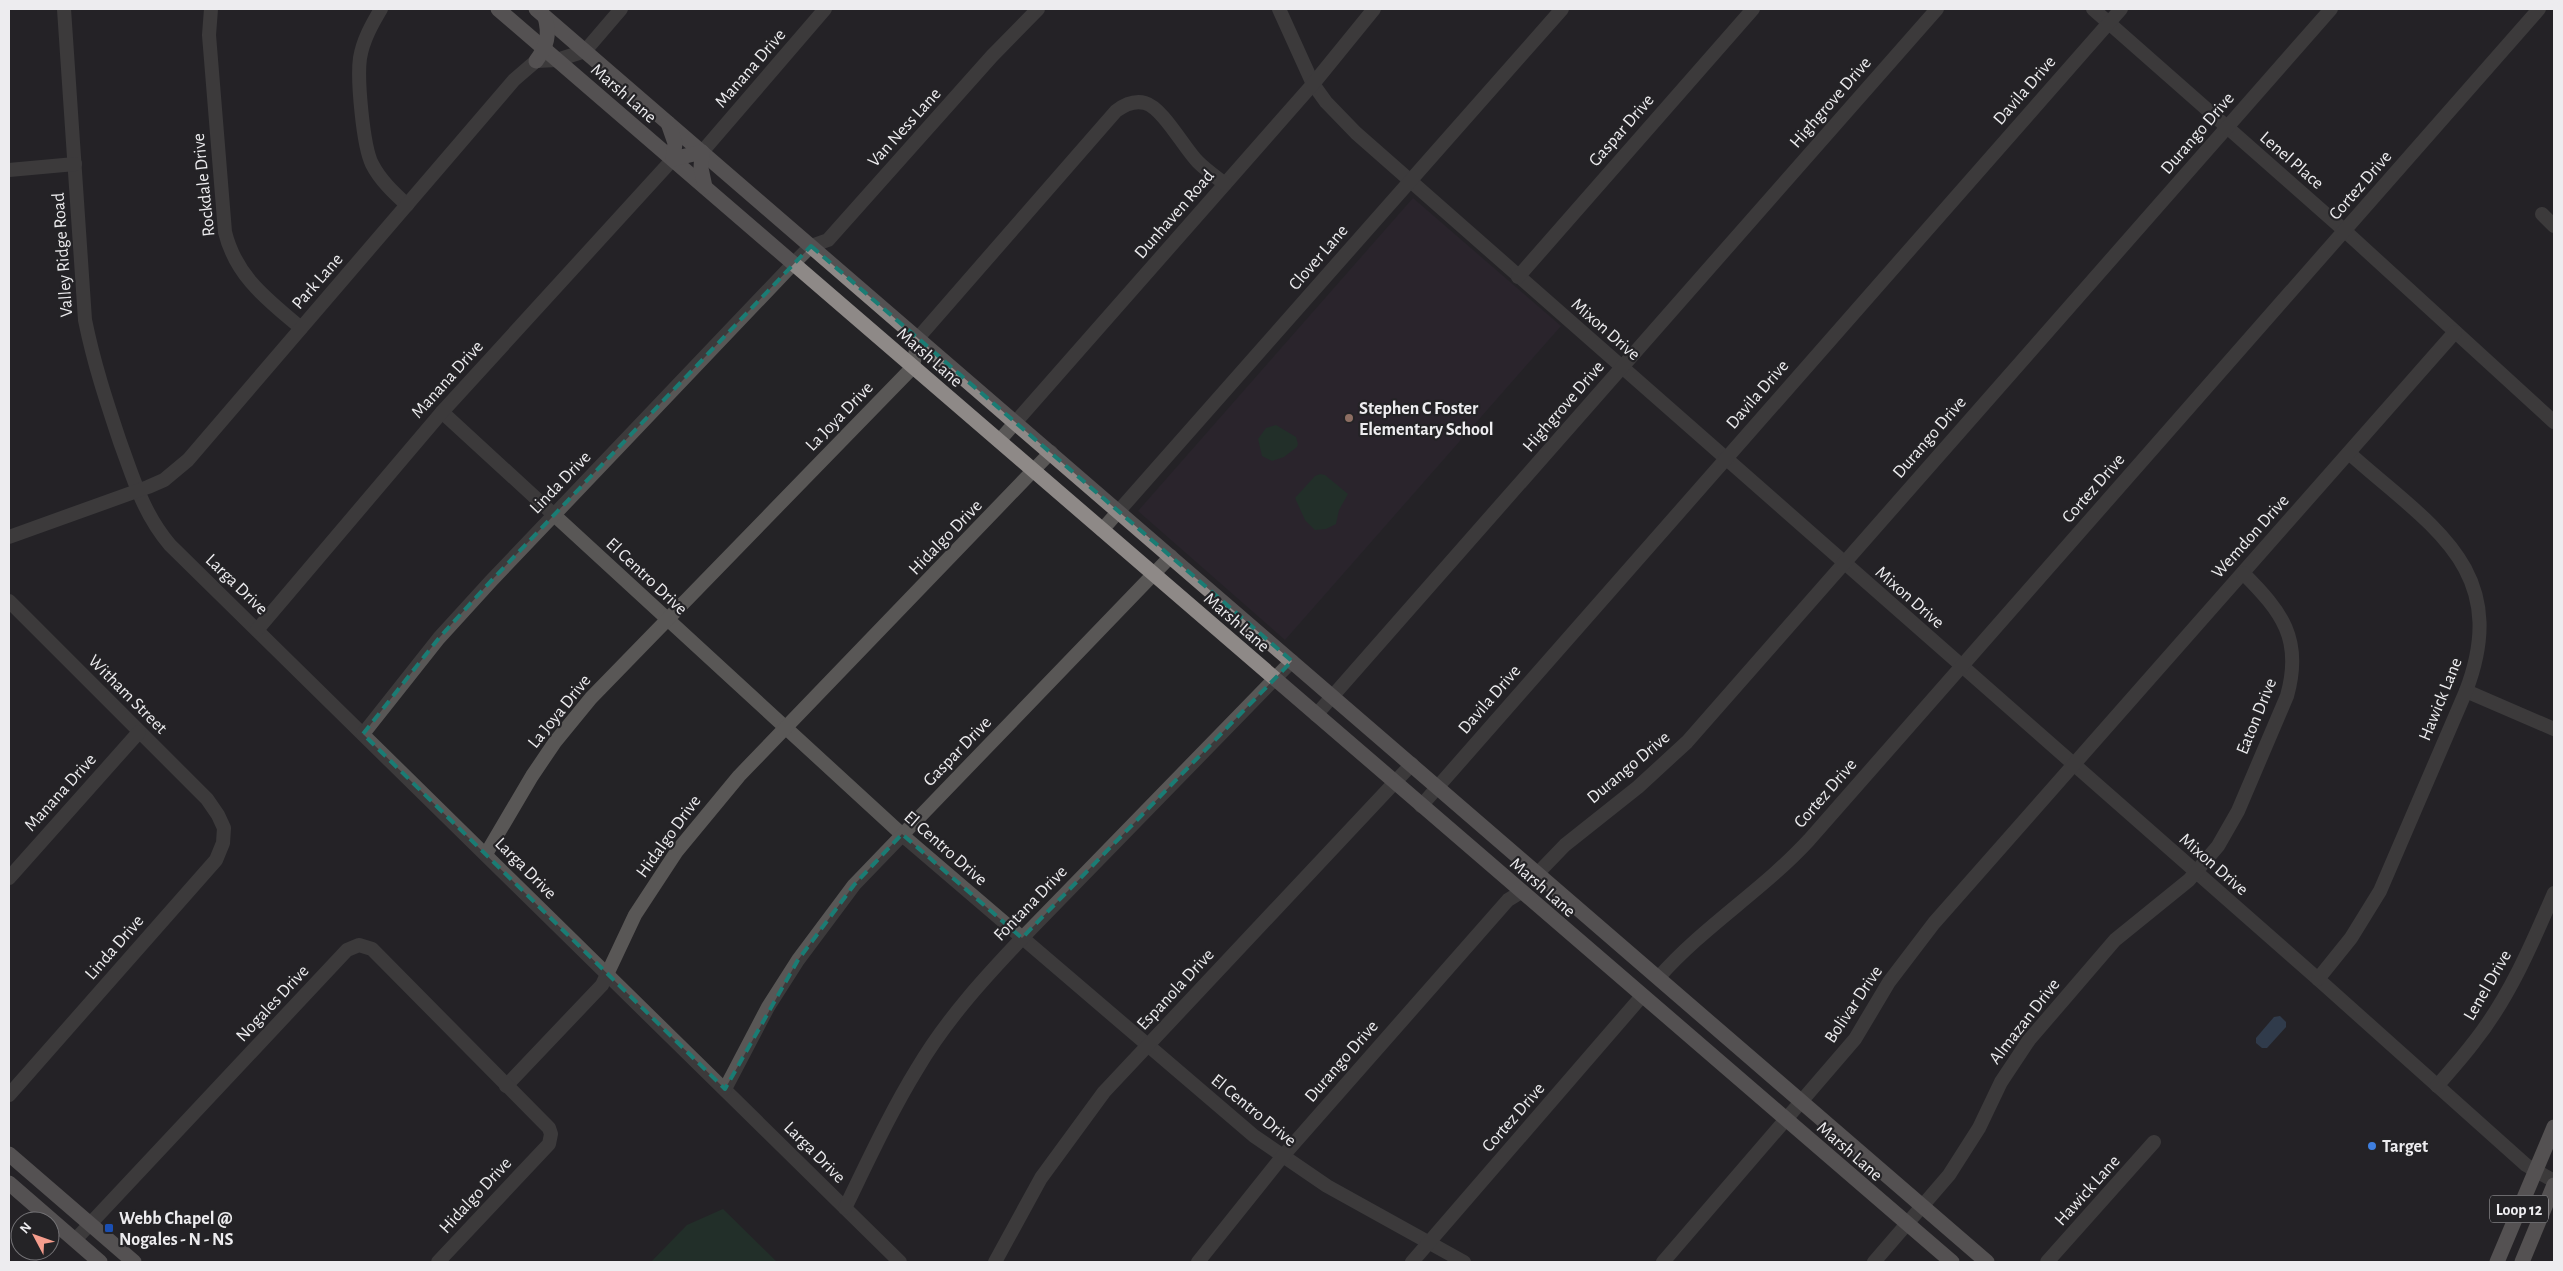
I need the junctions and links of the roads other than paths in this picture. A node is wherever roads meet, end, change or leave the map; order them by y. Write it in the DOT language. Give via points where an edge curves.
graph roads {
  1 [pos="64,9"];
  2 [pos="211,9"];
  3 [pos="381,9"];
  4 [pos="498,9"];
  5 [pos="621,9"];
  6 [pos="826,9"];
  7 [pos="1038,9"];
  8 [pos="1279,9"];
  9 [pos="1374,9"];
  10 [pos="1562,9"];
  11 [pos="1752,9"];
  12 [pos="1937,9"];
  13 [pos="2093,9"];
  14 [pos="2121,9"];
  15 [pos="2331,9"];
  16 [pos="2539,9"];
  17 [pos="540,13"];
  18 [pos="2109,23"];
  19 [pos="585,51"];
  20 [pos="540,55"];
  21 [pos="557,60"];
  22 [pos="1314,84"];
  23 [pos="586,85"];
  24 [pos="668,123"];
  25 [pos="2227,127"];
  26 [pos="702,152"];
  27 [pos="672,159"];
  28 [pos="75,164"];
  29 [pos="9,170"];
  30 [pos="1410,181"];
  31 [pos="1225,184"];
  32 [pos="705,187"];
  33 [pos="407,205"];
  34 [pos="2542,214"];
  35 [pos="2554,226"];
  36 [pos="2345,231"];
  37 [pos="812,246"];
  38 [pos="793,264"];
  39 [pos="1518,277"];
  40 [pos="301,328"];
  41 [pos="2455,332"];
  42 [pos="918,338"];
  43 [pos="913,366"];
  44 [pos="1622,368"];
  45 [pos="442,412"];
  46 [pos="1016,422"];
  47 [pos="2554,422"];
  48 [pos="999,441"];
  49 [pos="1051,452"];
  50 [pos="2349,453"];
  51 [pos="1725,459"];
  52 [pos="1034,472"];
  53 [pos="138,491"];
  54 [pos="1119,511"];
  55 [pos="554,515"];
  56 [pos="1102,530"];
  57 [pos="9,537"];
  58 [pos="1171,556"];
  59 [pos="1844,563"];
  60 [pos="2243,573"];
  61 [pos="1154,575"];
  62 [pos="9,601"];
  63 [pos="667,620"];
  64 [pos="257,630"];
  65 [pos="1292,661"];
  66 [pos="1961,666"];
  67 [pos="1274,679"];
  68 [pos="2466,691"];
  69 [pos="1333,696"];
  70 [pos="1316,715"];
  71 [pos="785,727"];
  72 [pos="2554,729"];
  73 [pos="139,732"];
  74 [pos="363,734"];
  75 [pos="1412,764"];
  76 [pos="2074,766"];
  77 [pos="1395,783"];
  78 [pos="1438,786"];
  79 [pos="1421,806"];
  80 [pos="218,815"];
  81 [pos="902,834"];
  82 [pos="486,854"];
  83 [pos="1538,873"];
  84 [pos="2196,873"];
  85 [pos="9,878"];
  86 [pos="1521,892"];
  87 [pos="2554,893"];
  88 [pos="1022,938"];
  89 [pos="606,973"];
  90 [pos="1659,977"];
  91 [pos="2318,979"];
  92 [pos="1642,996"];
  93 [pos="1148,1046"];
  94 [pos="506,1086"];
  95 [pos="2437,1086"];
  96 [pos="725,1089"];
  97 [pos="9,1095"];
  98 [pos="1803,1101"];
  99 [pos="1786,1121"];
  100 [pos="2554,1127"];
  101 [pos="2154,1142"];
  102 [pos="9,1154"];
  103 [pos="1282,1157"];
  104 [pos="2536,1171"];
  105 [pos="9,1183"];
  106 [pos="2554,1183"];
  107 [pos="1923,1205"];
  108 [pos="845,1208"];
  109 [pos="89,1223"];
  110 [pos="1906,1225"];
  111 [pos="75,1240"];
  112 [pos="1429,1243"];
  113 [pos="100,1262"];
  114 [pos="134,1262"];
  115 [pos="438,1262"];
  116 [pos="900,1262"];
  117 [pos="994,1262"];
  118 [pos="1198,1262"];
  119 [pos="1412,1262"];
  120 [pos="1464,1262"];
  121 [pos="1663,1262"];
  122 [pos="1874,1262"];
  123 [pos="1952,1262"];
  124 [pos="1987,1262"];
  125 [pos="2048,1262"];
  126 [pos="2497,1262"];
  127 [pos="2522,1262"];
  1 -- 28 [label="street, Valley Ridge Road"];
  2 -- 40 [label="street, Rockdale Drive" via="209,35 228,245 253,287"];
  3 -- 33 [label="street" via="360,58 364,133 371,163 380,178"];
  4 -- 20 [label="main road, Marsh Lane"];
  5 -- 19 [label="street"];
  6 -- 26 [label="street, Manana Drive"];
  7 -- 37 [label="street, Van Ness Lane" via="828,240"];
  8 -- 22 [label="street, Mixon Drive"];
  9 -- 22 [label="street, Dunhaven Road"];
  10 -- 30 [label="street, Clover Lane"];
  11 -- 39 [label="street, Gaspar Drive"];
  12 -- 44 [label="street, Highgrove Drive"];
  13 -- 18 [label="street, Lenel Place"];
  14 -- 18 [label="street, Davila Drive"];
  15 -- 25 [label="street, Durango Drive"];
  16 -- 36 [label="street, Cortez Drive"];
  17 -- 19 [label="main road, Marsh Lane"];
  17 -- 20 [label="main road" via="549,31"];
  18 -- 25 [label="street, Lenel Place"];
  18 -- 51 [label="street, Davila Drive"];
  19 -- 21 [label="street"];
  19 -- 23 [label="main road" via="583,74"];
  19 -- 24 [label="main road, Marsh Lane"];
  20 -- 21 [label="main road, Marsh Lane"];
  20 -- 33 [label="street, Park Lane" via="514,80"];
  21 -- 23 [label="main road, Marsh Lane"];
  22 -- 30 [label="street, Mixon Drive" via="1356,134"];
  22 -- 31 [label="street, Dunhaven Road"];
  23 -- 27 [label="main road, Marsh Lane"];
  24 -- 26 [label="main road, Marsh Lane"];
  24 -- 27 [label="main road" via="675,143"];
  25 -- 36 [label="street, Lenel Place"];
  25 -- 59 [label="street, Durango Drive"];
  26 -- 27 [label="main road"];
  26 -- 32 [label="main road"];
  26 -- 37 [label="main road, Marsh Lane"];
  27 -- 32 [label="main road, Marsh Lane"];
  27 -- 45 [label="street, Manana Drive"];
  28 -- 29 [label="street"];
  28 -- 53 [label="street, Valley Ridge Road" via="90,352"];
  30 -- 39 [label="street, Mixon Drive"];
  30 -- 54 [label="street, Clover Lane"];
  31 -- 42 [label="street" via="1199,163 1159,112 1145,103 1125,105 1110,118"];
  31 -- 46 [label="street, Dunhaven Road"];
  32 -- 38 [label="main road, Marsh Lane"];
  33 -- 40 [label="street, Park Lane"];
  34 -- 35 [label="street"];
  36 -- 41 [label="street, Lenel Place"];
  36 -- 66 [label="street, Cortez Drive"];
  37 -- 38 [label="street, Van Ness Lane"];
  37 -- 42 [label="main road, Marsh Lane"];
  38 -- 43 [label="main road, Marsh Lane"];
  38 -- 55 [label="street, Linda Drive"];
  39 -- 44 [label="street, Mixon Drive"];
  40 -- 53 [label="street, Park Lane" via="188,460 164,480"];
  41 -- 47 [label="street, Lenel Place"];
  41 -- 50 [label="street, Wemdon Drive"];
  42 -- 43 [label="street"];
  42 -- 46 [label="main road, Marsh Lane"];
  43 -- 48 [label="main road, Marsh Lane"];
  43 -- 63 [label="street, La Joya Drive"];
  44 -- 51 [label="street, Mixon Drive"];
  44 -- 69 [label="street, Highgrove Drive"];
  45 -- 55 [label="street, El Centro Drive"];
  45 -- 64 [label="street, Manana Drive"];
  46 -- 48 [label="street, Dunhaven Road"];
  46 -- 49 [label="main road, Marsh Lane"];
  48 -- 52 [label="main road, Marsh Lane"];
  49 -- 52 [label="street, Hidalgo Drive"];
  49 -- 54 [label="main road, Marsh Lane"];
  50 -- 60 [label="street, Wemdon Drive"];
  50 -- 68 [label="street, Hawick Lane" via="2446,539 2466,568 2476,597 2480,627 2476,666"];
  51 -- 59 [label="street, Mixon Drive"];
  51 -- 78 [label="street, Davila Drive"];
  52 -- 56 [label="main road, Marsh Lane"];
  52 -- 71 [label="street, Hidalgo Drive"];
  53 -- 57 [label="street, Park Lane"];
  53 -- 64 [label="street, Larga Drive" via="146,512 170,544"];
  54 -- 56 [label="street, Clover Lane"];
  54 -- 58 [label="main road, Marsh Lane"];
  55 -- 63 [label="street, El Centro Drive"];
  55 -- 74 [label="street, Linda Drive" via="439,638"];
  56 -- 61 [label="main road, Marsh Lane"];
  58 -- 61 [label="street, Gaspar Drive"];
  58 -- 65 [label="main road, Marsh Lane"];
  59 -- 66 [label="street, Mixon Drive"];
  59 -- 83 [label="street, Durango Drive" via="1667,762 1593,821"];
  60 -- 76 [label="street, Wemdon Drive"];
  60 -- 84 [label="street, Eaton Drive" via="2267,597 2282,619 2291,641 2293,674 2287,696 2230,826"];
  61 -- 67 [label="main road, Marsh Lane"];
  61 -- 81 [label="street, Gaspar Drive"];
  62 -- 73 [label="street, Witham Street"];
  63 -- 71 [label="street, El Centro Drive"];
  63 -- 82 [label="street, La Joya Drive" via="591,698 555,742"];
  64 -- 74 [label="street, Larga Drive"];
  65 -- 67 [label="street, Fontana Drive"];
  65 -- 69 [label="main road, Marsh Lane"];
  66 -- 76 [label="street, Mixon Drive"];
  66 -- 90 [label="street, Cortez Drive" via="1787,864 1713,924"];
  67 -- 70 [label="main road, Marsh Lane"];
  67 -- 88 [label="street, Fontana Drive"];
  68 -- 72 [label="street"];
  68 -- 91 [label="street, Hawick Lane" via="2380,891 2352,938"];
  69 -- 70 [label="street, Highgrove Drive"];
  69 -- 75 [label="main road, Marsh Lane"];
  70 -- 77 [label="main road, Marsh Lane"];
  71 -- 81 [label="street, El Centro Drive"];
  71 -- 89 [label="street, Hidalgo Drive" via="726,790 677,851 636,915"];
  73 -- 80 [label="street, Witham Street" via="190,781"];
  73 -- 85 [label="street, Manana Drive"];
  74 -- 82 [label="street, Larga Drive"];
  75 -- 77 [label="street, Espanola Drive"];
  75 -- 78 [label="main road, Marsh Lane"];
  76 -- 84 [label="street, Mixon Drive"];
  76 -- 98 [label="street, Bolivar Drive" via="1934,923 1889,982 1855,1039"];
  77 -- 79 [label="main road, Marsh Lane"];
  77 -- 93 [label="street, Espanola Drive"];
  78 -- 79 [label="street, Davila Drive"];
  78 -- 83 [label="main road, Marsh Lane"];
  79 -- 86 [label="main road, Marsh Lane"];
  80 -- 97 [label="street, Linda Drive" via="224,828 223,843 216,860"];
  81 -- 88 [label="street, El Centro Drive"];
  81 -- 96 [label="street, Gaspar Drive" via="854,885 798,960"];
  82 -- 89 [label="street, Larga Drive"];
  83 -- 86 [label="main road"];
  83 -- 90 [label="main road, Marsh Lane"];
  84 -- 91 [label="street, Mixon Drive"];
  84 -- 107 [label="street, Almazan Drive" via="2120,935 2029,1040 2000,1082 1964,1154"];
  86 -- 92 [label="main road, Marsh Lane"];
  86 -- 103 [label="street, Durango Drive" via="1508,900"];
  87 -- 95 [label="street, Lenel Drive" via="2517,974 2496,1010 2475,1042"];
  88 -- 93 [label="street, El Centro Drive"];
  88 -- 108 [label="street, Fontana Drive" via="946,1026 918,1067"];
  89 -- 94 [label="street, Hidalgo Drive" via="602,985"];
  89 -- 96 [label="street, Larga Drive"];
  90 -- 92 [label="main road"];
  90 -- 98 [label="main road, Marsh Lane"];
  91 -- 95 [label="street, Mixon Drive"];
  92 -- 99 [label="main road, Marsh Lane"];
  92 -- 112 [label="street, Cortez Drive"];
  93 -- 103 [label="street, El Centro Drive"];
  93 -- 117 [label="street, Espanola Drive" via="1104,1092 1046,1171"];
  94 -- 109 [label="street, Nogales Drive" via="372,949 359,945 347,950"];
  94 -- 115 [label="street, Hidalgo Drive" via="549,1128 549,1144"];
  95 -- 104 [label="street, Mixon Drive" via="2526,1166"];
  96 -- 108 [label="street, Larga Drive"];
  98 -- 99 [label="street, Bolivar Drive"];
  98 -- 107 [label="main road, Marsh Lane"];
  99 -- 110 [label="main road, Marsh Lane"];
  99 -- 121 [label="street, Bolivar Drive"];
  100 -- 104 [label="main road, Loop 12"];
  101 -- 125 [label="street, Hawick Lane"];
  102 -- 109 [label="main road"];
  103 -- 112 [label="street, El Centro Drive"];
  103 -- 118 [label="street, Durango Drive"];
  104 -- 106 [label="street, Mixon Drive"];
  104 -- 126 [label="main road, Loop 12"];
  105 -- 111 [label="main road"];
  106 -- 127 [label="main road, Loop 12"];
  107 -- 110 [label="street, Almazan Drive"];
  107 -- 124 [label="main road, Marsh Lane"];
  108 -- 116 [label="street, Larga Drive"];
  109 -- 111 [label="street, Nogales Drive"];
  109 -- 114 [label="main road"];
  110 -- 122 [label="street, Almazan Drive"];
  110 -- 123 [label="main road, Marsh Lane"];
  111 -- 113 [label="main road"];
  112 -- 119 [label="street, Cortez Drive"];
  112 -- 120 [label="street, El Centro Drive"];
}
